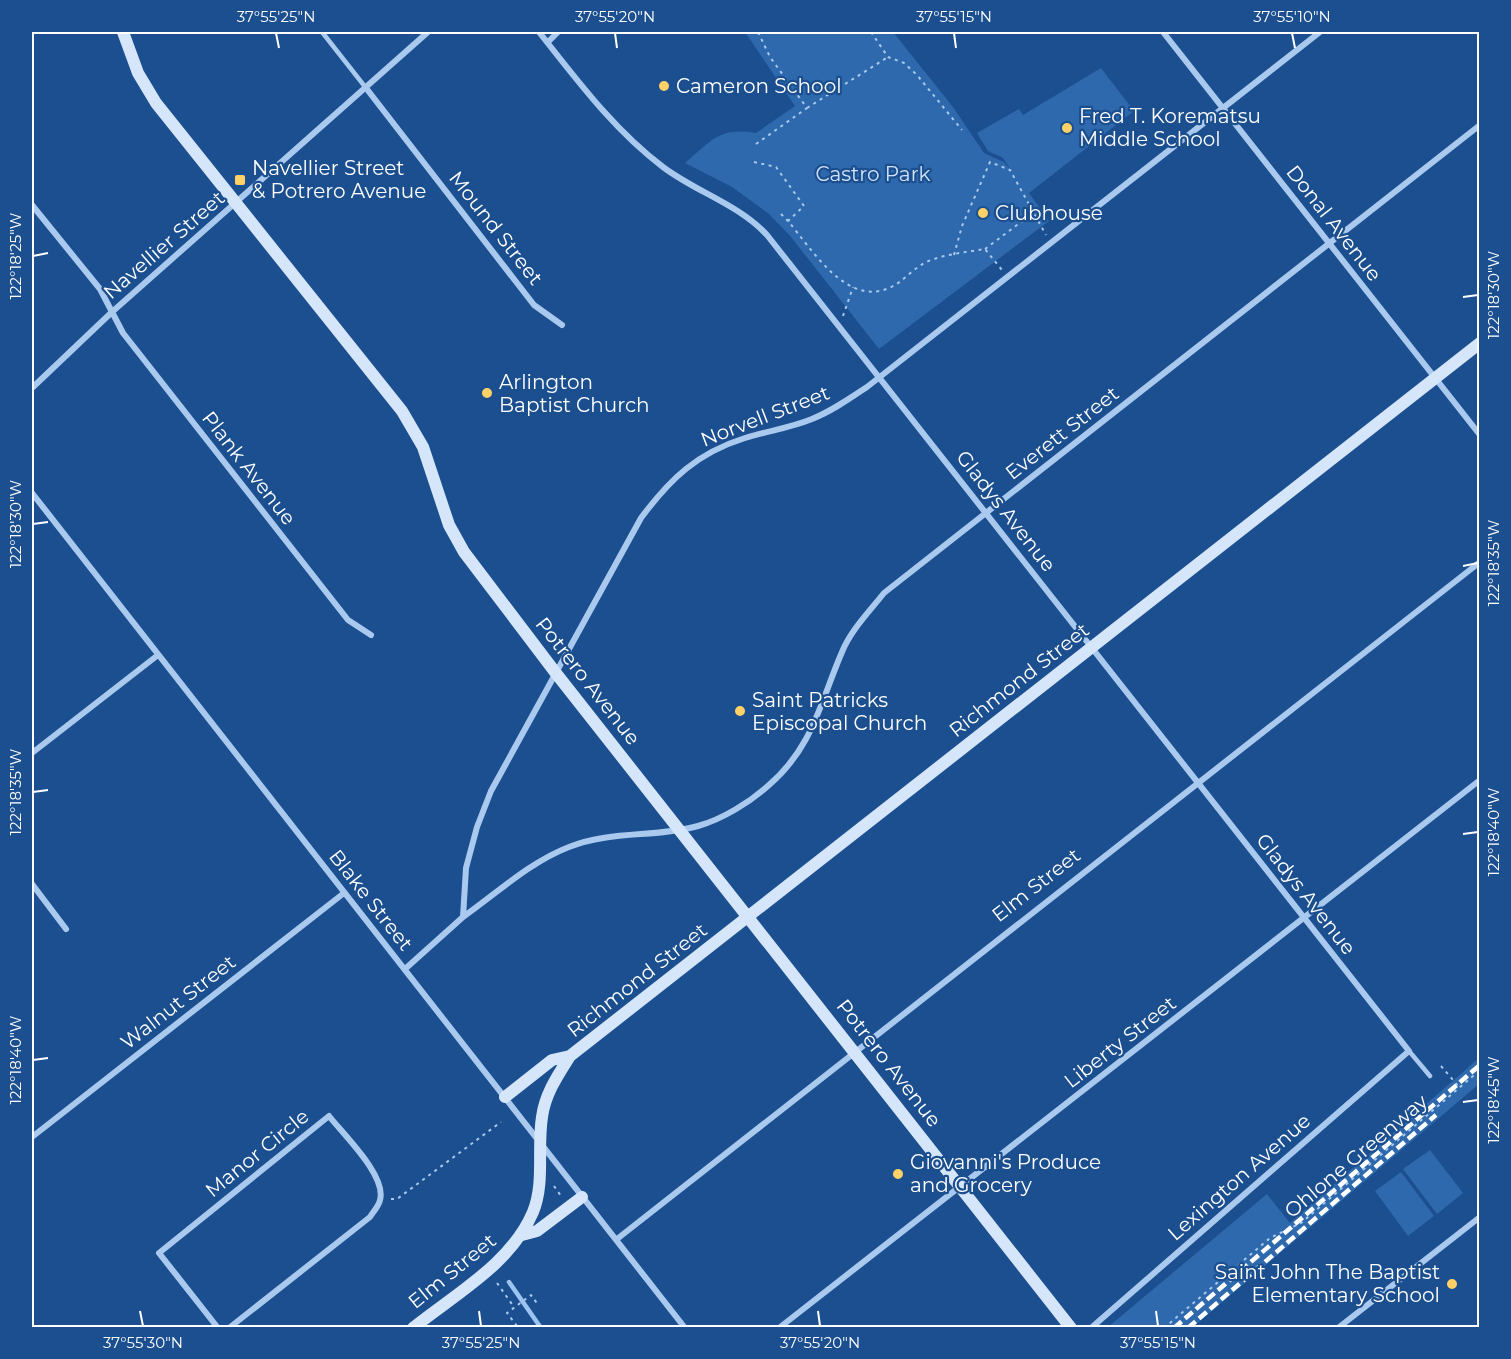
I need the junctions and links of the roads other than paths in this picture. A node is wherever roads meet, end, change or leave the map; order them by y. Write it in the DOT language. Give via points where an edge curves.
graph roads {
  1 [pos="123,32"];
  2 [pos="322,32"];
  3 [pos="428,32"];
  4 [pos="539,32"];
  5 [pos="558,32"];
  6 [pos="1163,32"];
  7 [pos="1320,32"];
  8 [pos="548,42"];
  9 [pos="366,88"];
  10 [pos="1222,108"];
  11 [pos="1479,125"];
  12 [pos="236,204"];
  13 [pos="32,205"];
  14 [pos="1328,243"];
  15 [pos="112,312"];
  16 [pos="562,325"];
  17 [pos="1479,343"];
  18 [pos="881,377"];
  19 [pos="1435,379"];
  20 [pos="32,388"];
  21 [pos="1479,435"];
  22 [pos="32,493"];
  23 [pos="987,514"];
  24 [pos="1479,562"];
  25 [pos="371,635"];
  26 [pos="1092,647"];
  27 [pos="158,655"];
  28 [pos="555,672"];
  29 [pos="32,753"];
  30 [pos="1479,780"];
  31 [pos="1198,782"];
  32 [pos="679,829"];
  33 [pos="32,884"];
  34 [pos="344,893"];
  35 [pos="463,917"];
  36 [pos="749,918"];
  37 [pos="1304,918"];
  38 [pos="66,929"];
  39 [pos="405,969"];
  40 [pos="1409,1051"];
  41 [pos="855,1052"];
  42 [pos="570,1056"];
  43 [pos="1430,1076"];
  44 [pos="505,1097"];
  45 [pos="32,1137"];
  46 [pos="540,1142"];
  47 [pos="961,1188"];
  48 [pos="582,1197"];
  49 [pos="1479,1217"];
  50 [pos="522,1235"];
  51 [pos="616,1239"];
  52 [pos="218,1328"];
  53 [pos="229,1328"];
  54 [pos="412,1328"];
  55 [pos="686,1328"];
  56 [pos="779,1328"];
  57 [pos="1071,1328"];
  58 [pos="1091,1328"];
  59 [pos="1338,1328"];
  1 -- 12 [label="street, Potrero Avenue" via="138,73 156,103"];
  2 -- 9 [label="lane"];
  3 -- 9 [label="street, Navellier Street"];
  4 -- 8 [label="street, Gladys Avenue"];
  5 -- 8 [label="street"];
  6 -- 10 [label="street, Donal Avenue"];
  7 -- 10 [label="street, Norvell Street"];
  8 -- 18 [label="street, Gladys Avenue" via="633,144 764,232"];
  9 -- 12 [label="street, Navellier Street"];
  9 -- 16 [label="street, Mound Street" via="534,305"];
  10 -- 14 [label="street, Donal Avenue"];
  10 -- 18 [label="street, Norvell Street"];
  11 -- 14 [label="street, Everett Street"];
  12 -- 15 [label="street, Navellier Street"];
  12 -- 28 [label="street, Potrero Avenue" via="402,411 423,447 449,525 464,552"];
  13 -- 15 [label="street, Plank Avenue" via="100,289"];
  14 -- 19 [label="street, Donal Avenue"];
  14 -- 23 [label="street, Everett Street"];
  15 -- 20 [label="street, Navellier Street"];
  15 -- 25 [label="street, Plank Avenue" via="123,333 348,620"];
  17 -- 19 [label="street, Richmond Street"];
  18 -- 23 [label="street, Gladys Avenue"];
  18 -- 28 [label="street, Norvell Street" via="835,409 810,420 720,447 664,487 641,518"];
  19 -- 21 [label="street, Donal Avenue"];
  19 -- 26 [label="street, Richmond Street"];
  22 -- 27 [label="street, Blake Street"];
  23 -- 26 [label="street, Gladys Avenue"];
  23 -- 32 [label="street, Everett Street" via="884,593 860,622 842,651 821,712 790,765 743,804 698,826"];
  24 -- 31 [label="street, Elm Street"];
  26 -- 31 [label="street, Gladys Avenue"];
  26 -- 36 [label="street, Richmond Street"];
  27 -- 29 [label="street"];
  27 -- 34 [label="street, Blake Street"];
  28 -- 32 [label="street, Potrero Avenue"];
  28 -- 35 [label="street, Norvell Street" via="491,791 477,826 466,868"];
  30 -- 37 [label="street, Liberty Street"];
  31 -- 37 [label="street, Gladys Avenue"];
  31 -- 41 [label="street, Elm Street"];
  32 -- 35 [label="street, Everett Street" via="610,835 569,847 540,861"];
  32 -- 36 [label="street, Potrero Avenue"];
  33 -- 38 [label="street"];
  34 -- 39 [label="street, Blake Street"];
  34 -- 45 [label="street, Walnut Street"];
  35 -- 39 [label="street"];
  36 -- 41 [label="street, Potrero Avenue"];
  36 -- 42 [label="street, Richmond Street"];
  37 -- 40 [label="street, Gladys Avenue"];
  37 -- 47 [label="street, Liberty Street"];
  39 -- 44 [label="street, Blake Street"];
  40 -- 43 [label="lane"];
  40 -- 58 [label="street, Lexington Avenue"];
  41 -- 47 [label="street, Potrero Avenue"];
  41 -- 51 [label="street, Elm Street"];
  42 -- 44 [label="street" via="552,1060"];
  42 -- 46 [label="street, Richmond Street" via="552,1084 542,1116"];
  44 -- 46 [label="street, Blake Street"];
  46 -- 48 [label="street, Blake Street"];
  46 -- 50 [label="street, Elm Street" via="534,1210"];
  47 -- 56 [label="street, Liberty Street"];
  47 -- 57 [label="street, Potrero Avenue"];
  48 -- 50 [label="street" via="537,1231"];
  48 -- 51 [label="street, Blake Street"];
  49 -- 59 [label="street"];
  50 -- 54 [label="street, Elm Street" via="499,1261"];
  51 -- 55 [label="street, Blake Street"];
  52 -- 53 [label="street, Manor Circle" via="159,1253 328,1116 376,1175 381,1187 380,1201 370,1217"];
}
